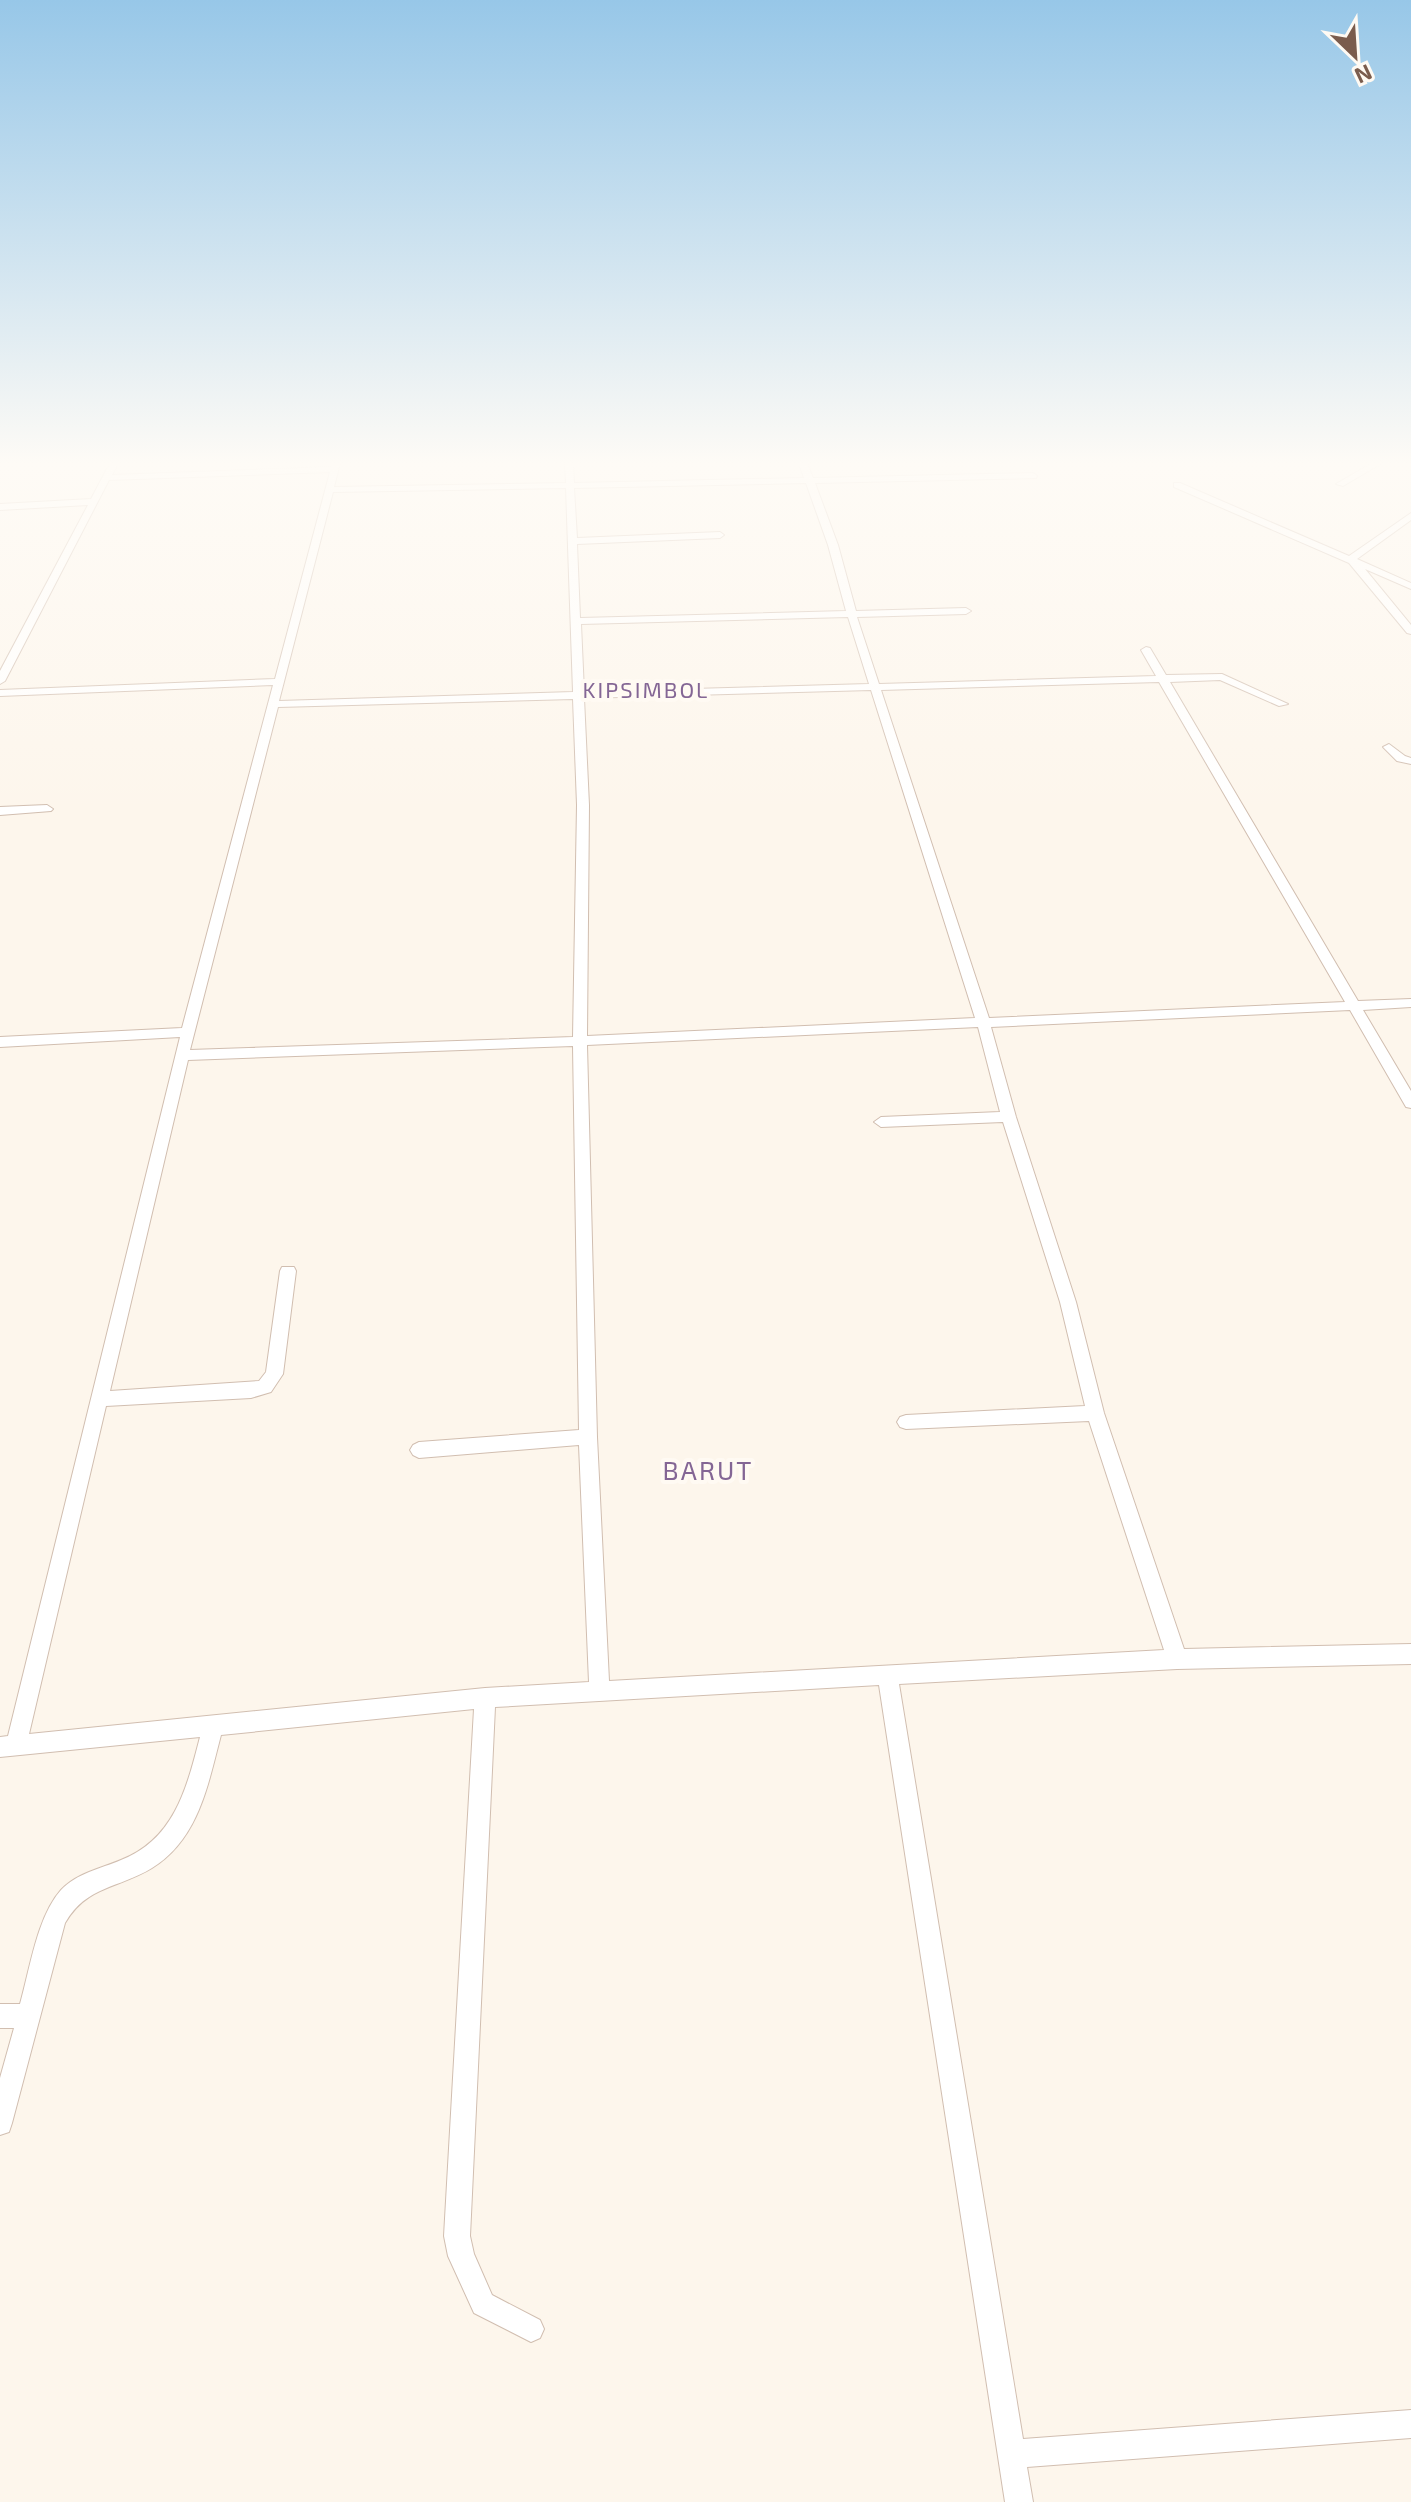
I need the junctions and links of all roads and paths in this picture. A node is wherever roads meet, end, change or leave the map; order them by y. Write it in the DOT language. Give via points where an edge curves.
graph roads {
  1 [pos="52,580"];
  2 [pos="306,580"];
  3 [pos="575,580"];
  4 [pos="842,580"];
  5 [pos="1368,580"];
  6 [pos="966,611"];
  7 [pos="852,615"];
  8 [pos="574,621"];
  9 [pos="1411,631"];
  10 [pos="1146,650"];
  11 [pos="1161,678"];
  12 [pos="0,681"];
  13 [pos="280,682"];
  14 [pos="875,685"];
  15 [pos="0,693"];
  16 [pos="577,696"];
  17 [pos="276,704"];
  18 [pos="1283,704"];
  19 [pos="1389,747"];
  20 [pos="1411,761"];
  21 [pos="47,809"];
  22 [pos="0,811"];
  23 [pos="1411,1003"];
  24 [pos="1354,1005"];
  25 [pos="983,1022"];
  26 [pos="189,1032"];
  27 [pos="580,1041"];
  28 [pos="0,1042"];
  29 [pos="182,1055"];
  30 [pos="1411,1103"];
  31 [pos="1009,1117"];
  32 [pos="881,1122"];
  33 [pos="288,1271"];
  34 [pos="100,1399"];
  35 [pos="1095,1413"];
  36 [pos="906,1422"];
  37 [pos="588,1437"];
  38 [pos="419,1450"];
  39 [pos="1411,1654"];
  40 [pos="1177,1659"];
  41 [pos="887,1675"];
  42 [pos="599,1691"];
  43 [pos="485,1698"];
  44 [pos="214,1724"];
  45 [pos="8,1747"];
  46 [pos="0,2016"];
  47 [pos="29,2016"];
  48 [pos="0,2123"];
  49 [pos="531,2329"];
  50 [pos="1411,2424"];
  51 [pos="1011,2454"];
  52 [pos="1019,2502"];
  1 -- 12 [label="street"];
  2 -- 13 [label="street"];
  3 -- 8 [label="street"];
  4 -- 7 [label="street"];
  5 -- 9 [label="street"];
  6 -- 7 [label="street"];
  7 -- 8 [label="street"];
  7 -- 14 [label="street"];
  8 -- 16 [label="street"];
  10 -- 11 [label="street"];
  11 -- 14 [label="street"];
  11 -- 18 [label="street" via="1228,678"];
  11 -- 24 [label="street"];
  13 -- 15 [label="street"];
  13 -- 17 [label="street"];
  14 -- 16 [label="street"];
  14 -- 25 [label="street"];
  16 -- 17 [label="street"];
  16 -- 27 [label="street" via="583,805"];
  17 -- 26 [label="street"];
  19 -- 20 [label="street"];
  21 -- 22 [label="street"];
  23 -- 24 [label="street"];
  24 -- 25 [label="street"];
  24 -- 30 [label="street"];
  25 -- 27 [label="street"];
  25 -- 31 [label="street"];
  26 -- 28 [label="street"];
  26 -- 29 [label="street"];
  27 -- 29 [label="street"];
  27 -- 37 [label="street"];
  29 -- 34 [label="street"];
  31 -- 32 [label="street"];
  31 -- 35 [label="street" via="1068,1302"];
  33 -- 34 [label="street" via="274,1374 265,1387"];
  34 -- 45 [label="street"];
  35 -- 36 [label="street"];
  35 -- 40 [label="street"];
  37 -- 38 [label="street"];
  37 -- 42 [label="street"];
  39 -- 40 [label="street"];
  40 -- 41 [label="street"];
  41 -- 42 [label="street"];
  41 -- 51 [label="street"];
  42 -- 43 [label="street"];
  43 -- 44 [label="street"];
  43 -- 49 [label="street" via="457,2236 483,2304"];
  44 -- 45 [label="street"];
  44 -- 47 [label="street" via="189,1809 171,1837 141,1863 76,1888 64,1901"];
  46 -- 47 [label="street"];
  47 -- 48 [label="street"];
  50 -- 51 [label="street"];
  51 -- 52 [label="street"];
}
